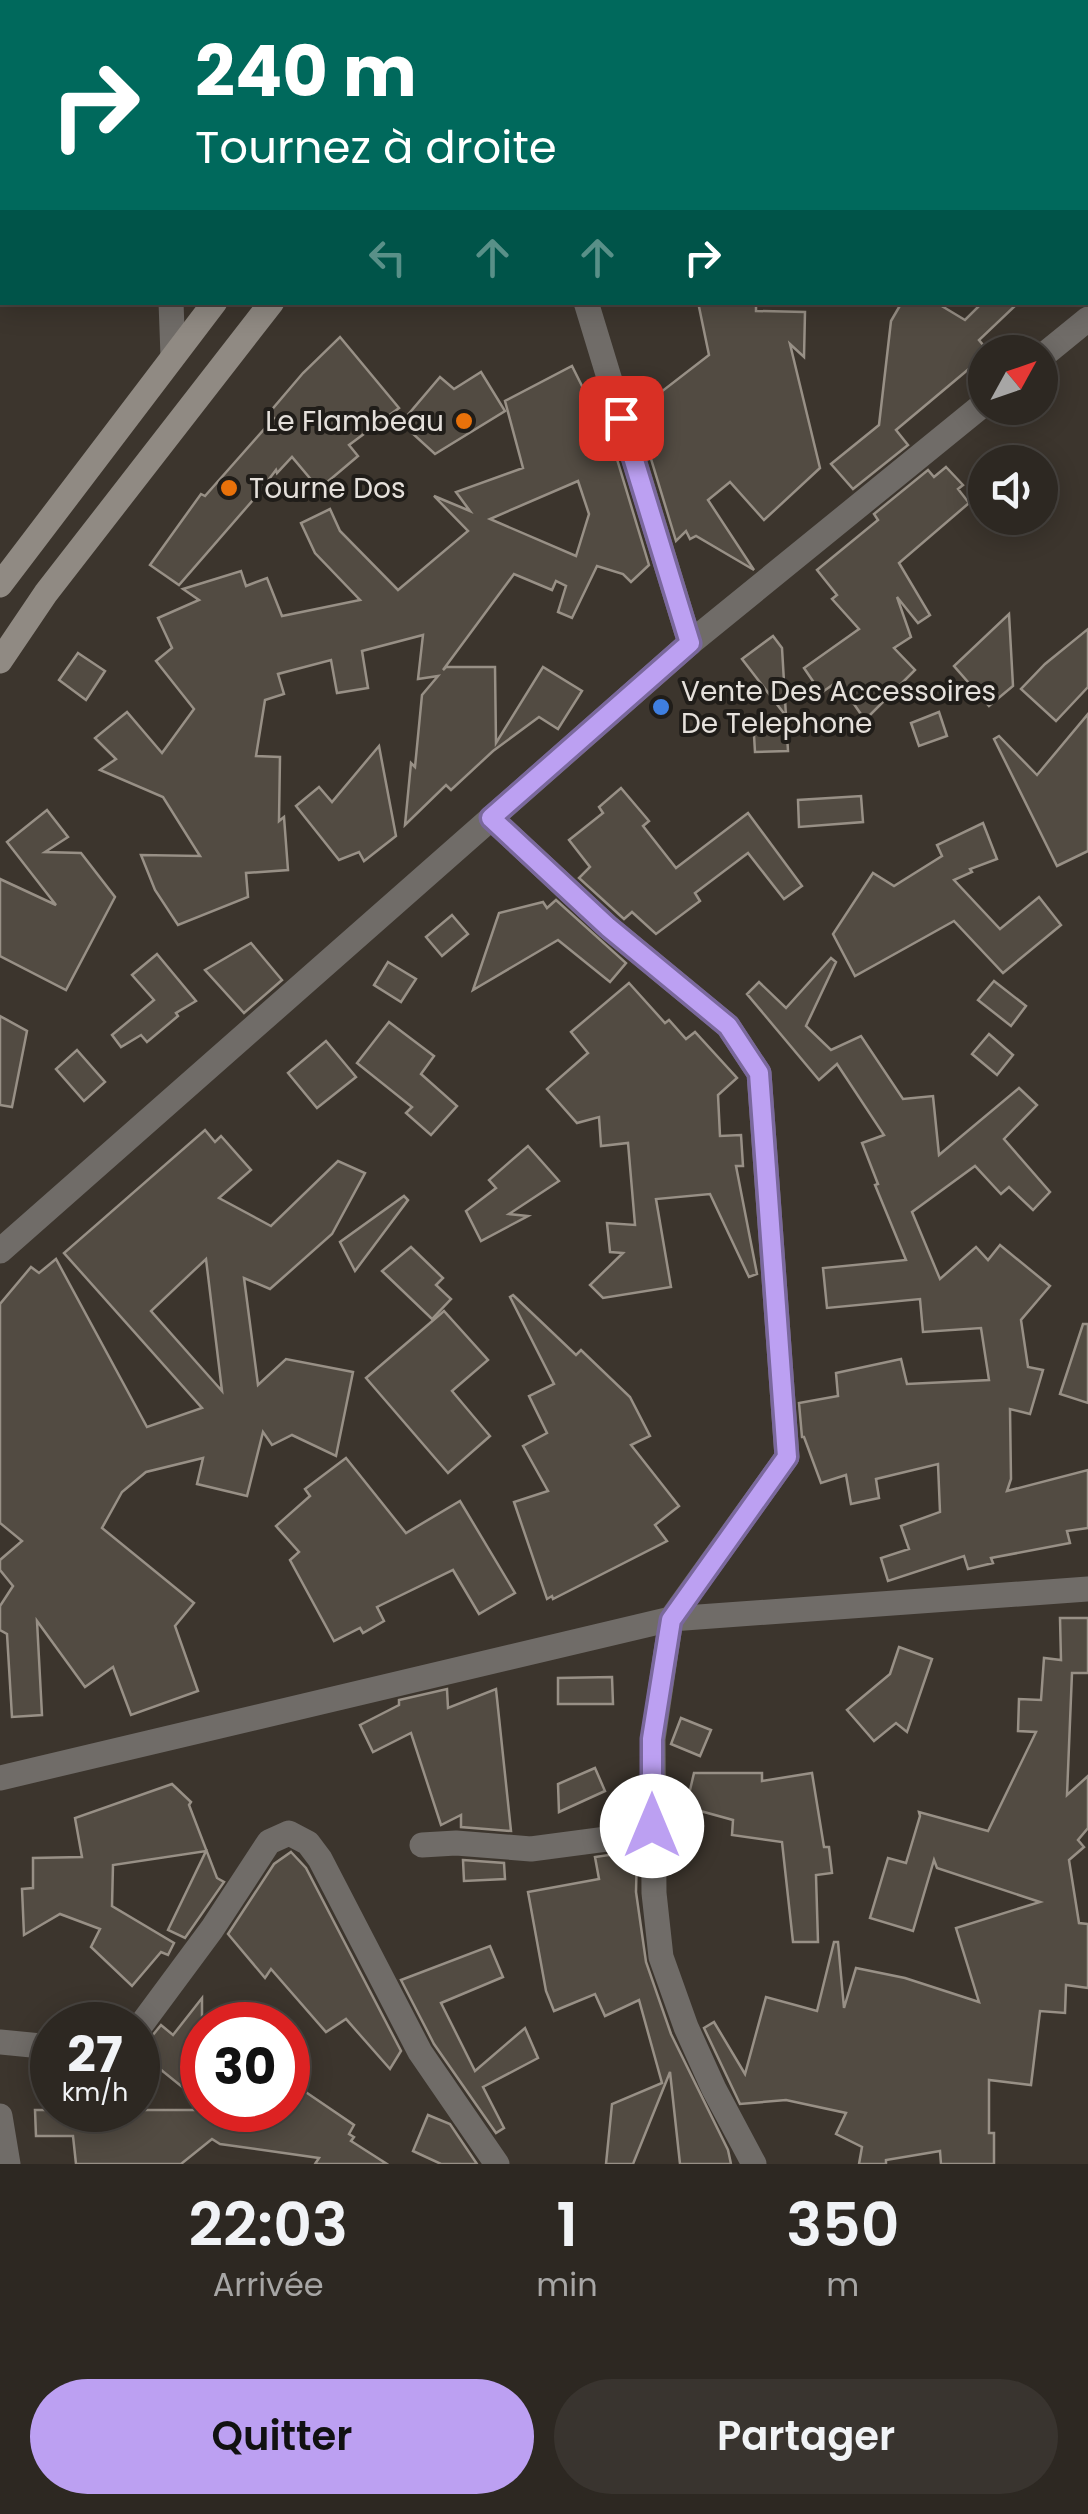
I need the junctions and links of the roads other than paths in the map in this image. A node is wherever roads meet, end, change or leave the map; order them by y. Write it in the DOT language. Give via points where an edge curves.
graph roads {
  1 [pos="171,305"];
  2 [pos="213,305"];
  3 [pos="270,305"];
  4 [pos="587,305"];
  5 [pos="1088,319"];
  6 [pos="1058,343"];
  7 [pos="173,356"];
  8 [pos="968,417"];
  9 [pos="0,584"];
  10 [pos="690,643"];
  11 [pos="0,661"];
  12 [pos="491,818"];
  13 [pos="0,1251"];
  14 [pos="1088,1589"];
  15 [pos="671,1620"];
  16 [pos="0,1778"];
  17 [pos="652,1833"];
  18 [pos="422,1845"];
  19 [pos="159,2002"];
  20 [pos="0,2042"];
  21 [pos="30,2045"];
  22 [pos="0,2116"];
  23 [pos="8,2164"];
  24 [pos="497,2164"];
  25 [pos="754,2164"];
  1 -- 7 [label="street"];
  2 -- 7 [label="main road"];
  3 -- 11 [label="main road"];
  4 -- 10 [label="street"];
  5 -- 6 [label="street"];
  7 -- 9 [label="main road"];
  8 -- 10 [label="street"];
  10 -- 12 [label="street"];
  12 -- 13 [label="street"];
  12 -- 15 [label="street" via="728,1026 759,1073 787,1457"];
  14 -- 15 [label="street"];
  15 -- 16 [label="street"];
  15 -- 17 [label="street" via="652,1739"];
  17 -- 18 [label="street" via="531,1849"];
  17 -- 25 [label="street" via="661,1957 714,2090"];
  19 -- 24 [label="street" via="269,1842 289,1834 308,1843 420,2052"];
  20 -- 21 [label="street"];
  22 -- 23 [label="street"];
}
